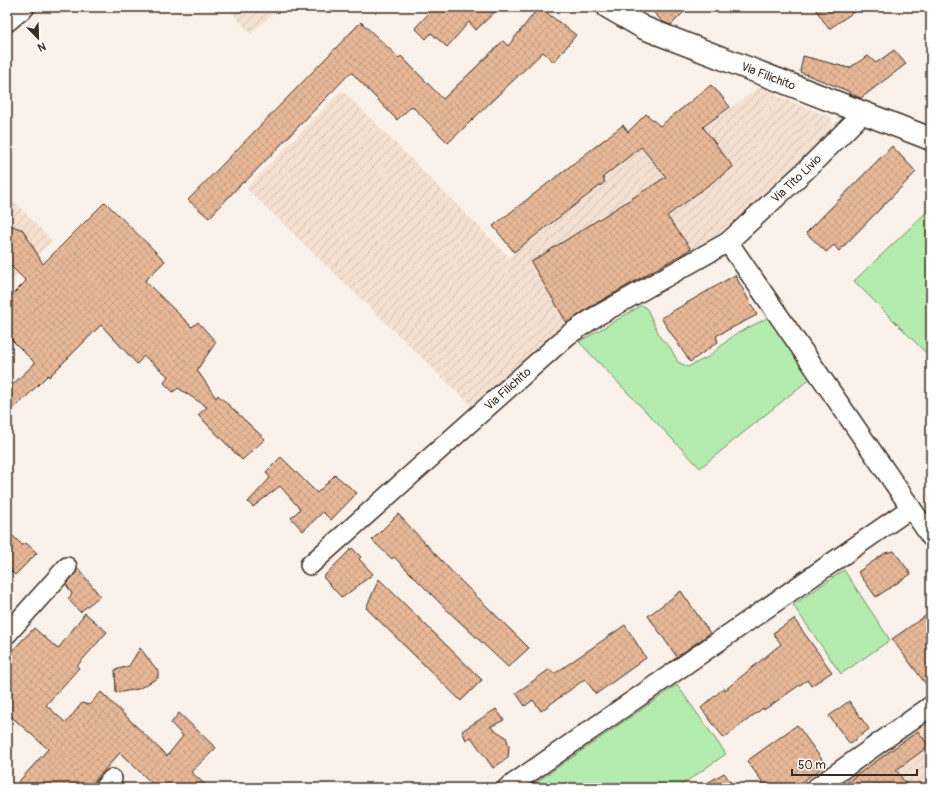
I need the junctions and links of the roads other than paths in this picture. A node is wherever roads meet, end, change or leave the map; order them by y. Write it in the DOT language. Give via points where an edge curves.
graph roads {
  1 [pos="25,7"];
  2 [pos="608,7"];
  3 [pos="7,22"];
  4 [pos="863,113"];
  5 [pos="931,139"];
  6 [pos="728,242"];
  7 [pos="911,508"];
  8 [pos="931,537"];
  9 [pos="310,565"];
  10 [pos="67,567"];
  11 [pos="7,634"];
  12 [pos="931,706"];
  13 [pos="507,788"];
  14 [pos="816,788"];
  1 -- 3 [label="street"];
  2 -- 4 [label="street, Via Filichito" via="644,28"];
  4 -- 5 [label="street, Via Filichito"];
  4 -- 6 [label="street, Via Tito Livio"];
  6 -- 7 [label="street"];
  6 -- 9 [label="street, Via Filichito" via="568,334"];
  7 -- 8 [label="street"];
  7 -- 13 [label="street"];
  10 -- 11 [label="street"];
  12 -- 14 [label="street"];
}
